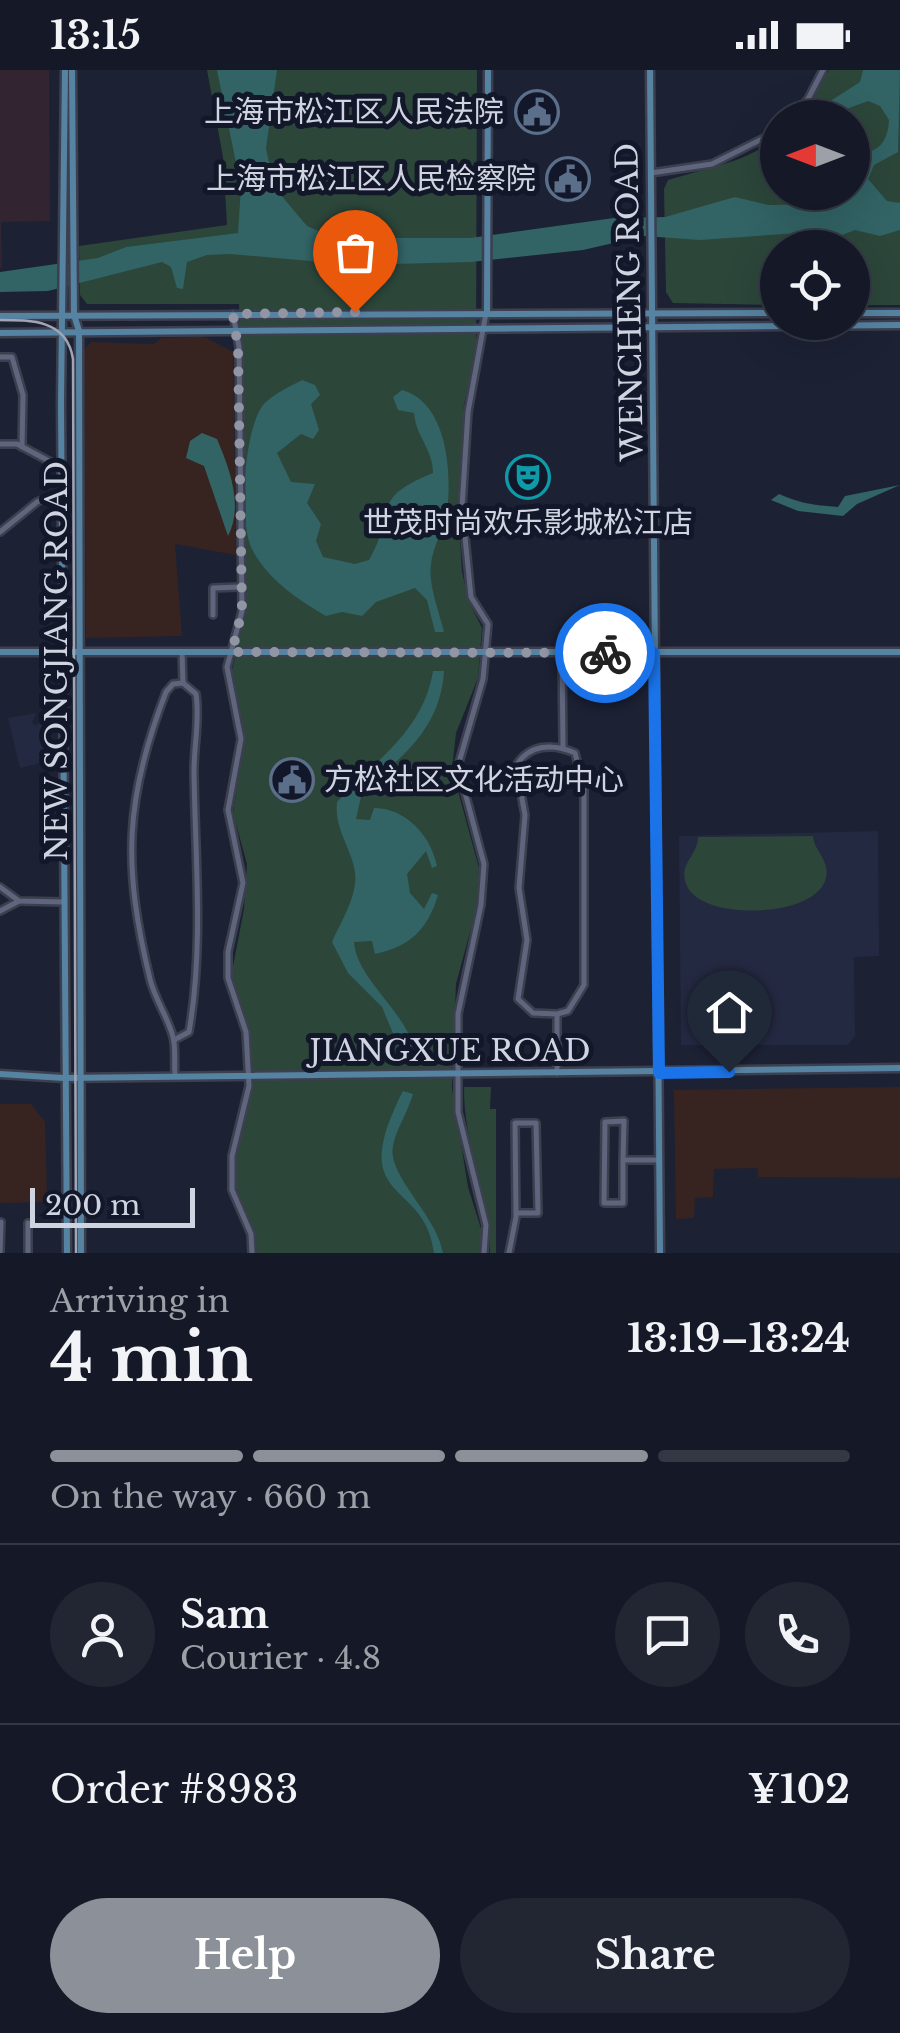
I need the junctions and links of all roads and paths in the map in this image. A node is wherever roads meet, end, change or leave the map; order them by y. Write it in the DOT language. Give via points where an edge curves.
graph roads {
  1 [pos="68,70"];
  2 [pos="488,70"];
  3 [pos="650,70"];
  4 [pos="823,70"];
  5 [pos="807,100"];
  6 [pos="760,140"];
  7 [pos="651,173"];
  8 [pos="486,312"];
  9 [pos="900,312"];
  10 [pos="870,313"];
  11 [pos="233,314"];
  12 [pos="653,314"];
  13 [pos="760,314"];
  14 [pos="74,315"];
  15 [pos="0,316"];
  16 [pos="63,316"];
  17 [pos="900,326"];
  18 [pos="234,327"];
  19 [pos="485,327"];
  20 [pos="654,327"];
  21 [pos="78,331"];
  22 [pos="0,332"];
  23 [pos="62,332"];
  24 [pos="0,357"];
  25 [pos="0,444"];
  26 [pos="22,447"];
  27 [pos="62,468"];
  28 [pos="62,490"];
  29 [pos="0,532"];
  30 [pos="239,587"];
  31 [pos="213,615"];
  32 [pos="0,652"];
  33 [pos="62,652"];
  34 [pos="78,652"];
  35 [pos="182,652"];
  36 [pos="232,652"];
  37 [pos="900,652"];
  38 [pos="482,653"];
  39 [pos="562,653"];
  40 [pos="654,653"];
  41 [pos="183,683"];
  42 [pos="563,747"];
  43 [pos="0,886"];
  44 [pos="19,901"];
  45 [pos="64,902"];
  46 [pos="0,911"];
  47 [pos="557,1014"];
  48 [pos="174,1040"];
  49 [pos="900,1068"];
  50 [pos="459,1073"];
  51 [pos="558,1073"];
  52 [pos="659,1073"];
  53 [pos="0,1074"];
  54 [pos="248,1074"];
  55 [pos="174,1076"];
  56 [pos="64,1078"];
  57 [pos="80,1078"];
  58 [pos="624,1160"];
  59 [pos="659,1160"];
  60 [pos="516,1213"];
  61 [pos="1,1222"];
  62 [pos="28,1223"];
  63 [pos="0,1253"];
  64 [pos="28,1253"];
  65 [pos="67,1253"];
  66 [pos="81,1253"];
  67 [pos="252,1253"];
  68 [pos="484,1253"];
  69 [pos="509,1253"];
  70 [pos="660,1253"];
  1 -- 14 [label="main road, NEW SONGJIANG ROAD"];
  1 -- 16 [label="main road, NEW SONGJIANG ROAD"];
  2 -- 8 [label="main road"];
  3 -- 7 [label="main road, WENCHENG ROAD"];
  4 -- 5 [label="street"];
  6 -- 7 [label="street" via="712,164"];
  7 -- 12 [label="main road, WENCHENG ROAD"];
  8 -- 11 [label="main road"];
  8 -- 12 [label="main road"];
  8 -- 19 [label="street"];
  9 -- 10 [label="main road"];
  11 -- 14 [label="main road"];
  11 -- 18 [label="street"];
  12 -- 13 [label="main road"];
  12 -- 20 [label="main road, WENCHENG ROAD"];
  14 -- 16 [label="main road"];
  14 -- 21 [label="main road, NEW SONGJIANG ROAD"];
  15 -- 16 [label="main road"];
  16 -- 23 [label="main road, NEW SONGJIANG ROAD"];
  17 -- 20 [label="main road"];
  18 -- 19 [label="main road"];
  18 -- 21 [label="main road"];
  18 -- 30 [label="street"];
  19 -- 20 [label="main road"];
  19 -- 38 [label="street" via="468,412 462,506 471,597 488,624"];
  20 -- 40 [label="main road, WENCHENG ROAD"];
  21 -- 23 [label="main road"];
  21 -- 34 [label="main road, NEW SONGJIANG ROAD"];
  22 -- 23 [label="main road"];
  23 -- 27 [label="main road, NEW SONGJIANG ROAD"];
  24 -- 26 [label="street" via="12,357 23,395"];
  25 -- 26 [label="street"];
  26 -- 27 [label="street"];
  27 -- 28 [label="main road, NEW SONGJIANG ROAD"];
  28 -- 29 [label="street"];
  28 -- 33 [label="main road, NEW SONGJIANG ROAD"];
  30 -- 31 [label="street" via="213,588"];
  30 -- 36 [label="street" via="240,627"];
  32 -- 33 [label="main road"];
  33 -- 34 [label="main road"];
  33 -- 45 [label="main road, NEW SONGJIANG ROAD"];
  34 -- 35 [label="main road"];
  34 -- 57 [label="main road, NEW SONGJIANG ROAD"];
  35 -- 36 [label="main road"];
  35 -- 41 [label="street"];
  36 -- 38 [label="main road"];
  36 -- 54 [label="street" via="227,667 241,739 228,810 243,882 228,978 246,1032"];
  37 -- 40 [label="main road"];
  38 -- 39 [label="main road"];
  38 -- 50 [label="street" via="483,679 458,766 484,864 458,1014"];
  39 -- 40 [label="main road"];
  39 -- 42 [label="street"];
  40 -- 52 [label="main road, WENCHENG ROAD"];
  41 -- 48 [label="street" via="196,694 199,712 198,921 189,1032"];
  41 -- 48 [label="street" via="166,692 140,768 130,851 153,992"];
  42 -- 47 [label="street" via="582,766 584,985 568,1011"];
  42 -- 47 [label="street" via="533,750 516,766 525,816 519,888 527,940 518,1000 533,1013"];
  43 -- 44 [label="street"];
  44 -- 45 [label="street"];
  44 -- 46 [label="street"];
  45 -- 56 [label="main road, NEW SONGJIANG ROAD"];
  47 -- 51 [label="street"];
  48 -- 55 [label="street"];
  49 -- 52 [label="main road, JIANGXUE ROAD"];
  50 -- 51 [label="main road, JIANGXUE ROAD"];
  50 -- 54 [label="main road, JIANGXUE ROAD"];
  50 -- 68 [label="street" via="458,1112 486,1226"];
  51 -- 52 [label="main road, JIANGXUE ROAD"];
  52 -- 59 [label="main road, WENCHENG ROAD"];
  53 -- 56 [label="main road, JIANGXUE ROAD"];
  54 -- 55 [label="main road, JIANGXUE ROAD"];
  54 -- 67 [label="street" via="232,1190"];
  55 -- 57 [label="main road, JIANGXUE ROAD"];
  56 -- 57 [label="main road, JIANGXUE ROAD"];
  56 -- 65 [label="main road, NEW SONGJIANG ROAD"];
  57 -- 66 [label="main road, NEW SONGJIANG ROAD"];
  58 -- 58 [label="street" via="624,1122 604,1122 604,1203 623,1203"];
  58 -- 59 [label="street"];
  59 -- 70 [label="main road, WENCHENG ROAD"];
  60 -- 60 [label="street" via="515,1123 536,1123 538,1214"];
  60 -- 69 [label="street"];
  61 -- 63 [label="street"];
  62 -- 64 [label="street"];
}
